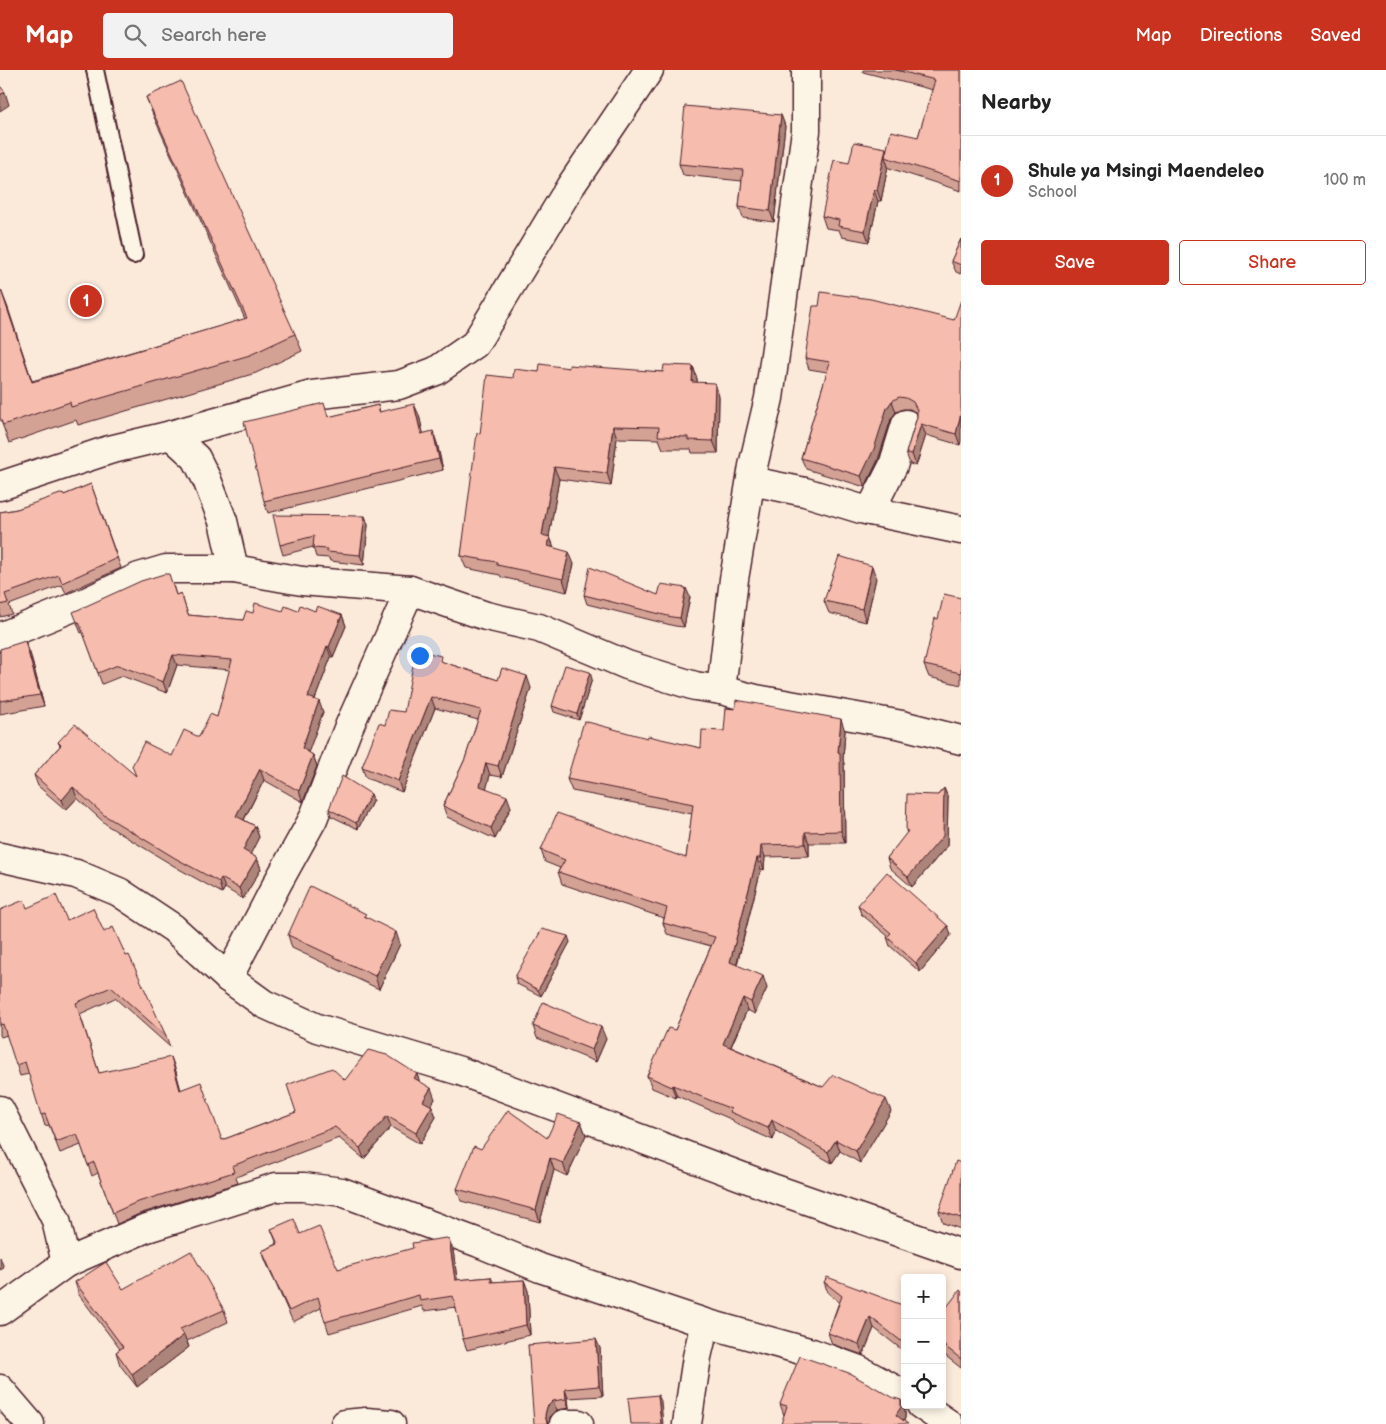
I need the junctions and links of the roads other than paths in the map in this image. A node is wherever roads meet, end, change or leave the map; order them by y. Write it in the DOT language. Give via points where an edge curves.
graph roads {
  1 [pos="95,70"];
  2 [pos="649,70"];
  3 [pos="806,70"];
  4 [pos="134,255"];
  5 [pos="906,424"];
  6 [pos="172,435"];
  7 [pos="5,477"];
  8 [pos="751,481"];
  9 [pos="870,511"];
  10 [pos="961,530"];
  11 [pos="234,569"];
  12 [pos="410,590"];
  13 [pos="0,637"];
  14 [pos="721,690"];
  15 [pos="961,740"];
  16 [pos="0,857"];
  17 [pos="228,978"];
  18 [pos="4,1127"];
  19 [pos="961,1254"];
  20 [pos="66,1263"];
  21 [pos="0,1311"];
  22 [pos="705,1323"];
  23 [pos="0,1389"];
  24 [pos="901,1393"];
  25 [pos="927,1409"];
  26 [pos="30,1424"];
  27 [pos="344,1424"];
  28 [pos="391,1424"];
  29 [pos="564,1424"];
  30 [pos="579,1424"];
  31 [pos="687,1424"];
  32 [pos="949,1424"];
  1 -- 4 [label="lane"];
  2 -- 6 [label="street" via="570,186 475,344 436,371 399,385 312,395"];
  3 -- 8 [label="street" via="806,131 769,398"];
  5 -- 9 [label="street" via="893,466"];
  6 -- 7 [label="street"];
  6 -- 11 [label="street" via="196,458 222,521"];
  8 -- 9 [label="street" via="805,492"];
  8 -- 14 [label="street" via="734,579"];
  9 -- 10 [label="street"];
  11 -- 12 [label="street" via="302,581"];
  11 -- 13 [label="street" via="166,569 148,574"];
  12 -- 14 [label="street" via="486,616 539,628 627,665 695,686"];
  12 -- 17 [label="street" via="347,731 314,819"];
  14 -- 15 [label="street" via="902,725"];
  16 -- 17 [label="street" via="76,874 119,892 173,928"];
  17 -- 19 [label="street" via="264,1004 317,1028 460,1071 775,1189"];
  18 -- 20 [label="street" via="56,1220"];
  20 -- 21 [label="street"];
  20 -- 22 [label="street" via="144,1229 207,1208 276,1187 304,1187 342,1192 540,1268"];
  22 -- 24 [label="street" via="812,1353 859,1370"];
  22 -- 31 [label="street"];
  23 -- 26 [label="street"];
  25 -- 32 [label="street"];
  27 -- 28 [label="street"];
  29 -- 30 [label="street"];
}
